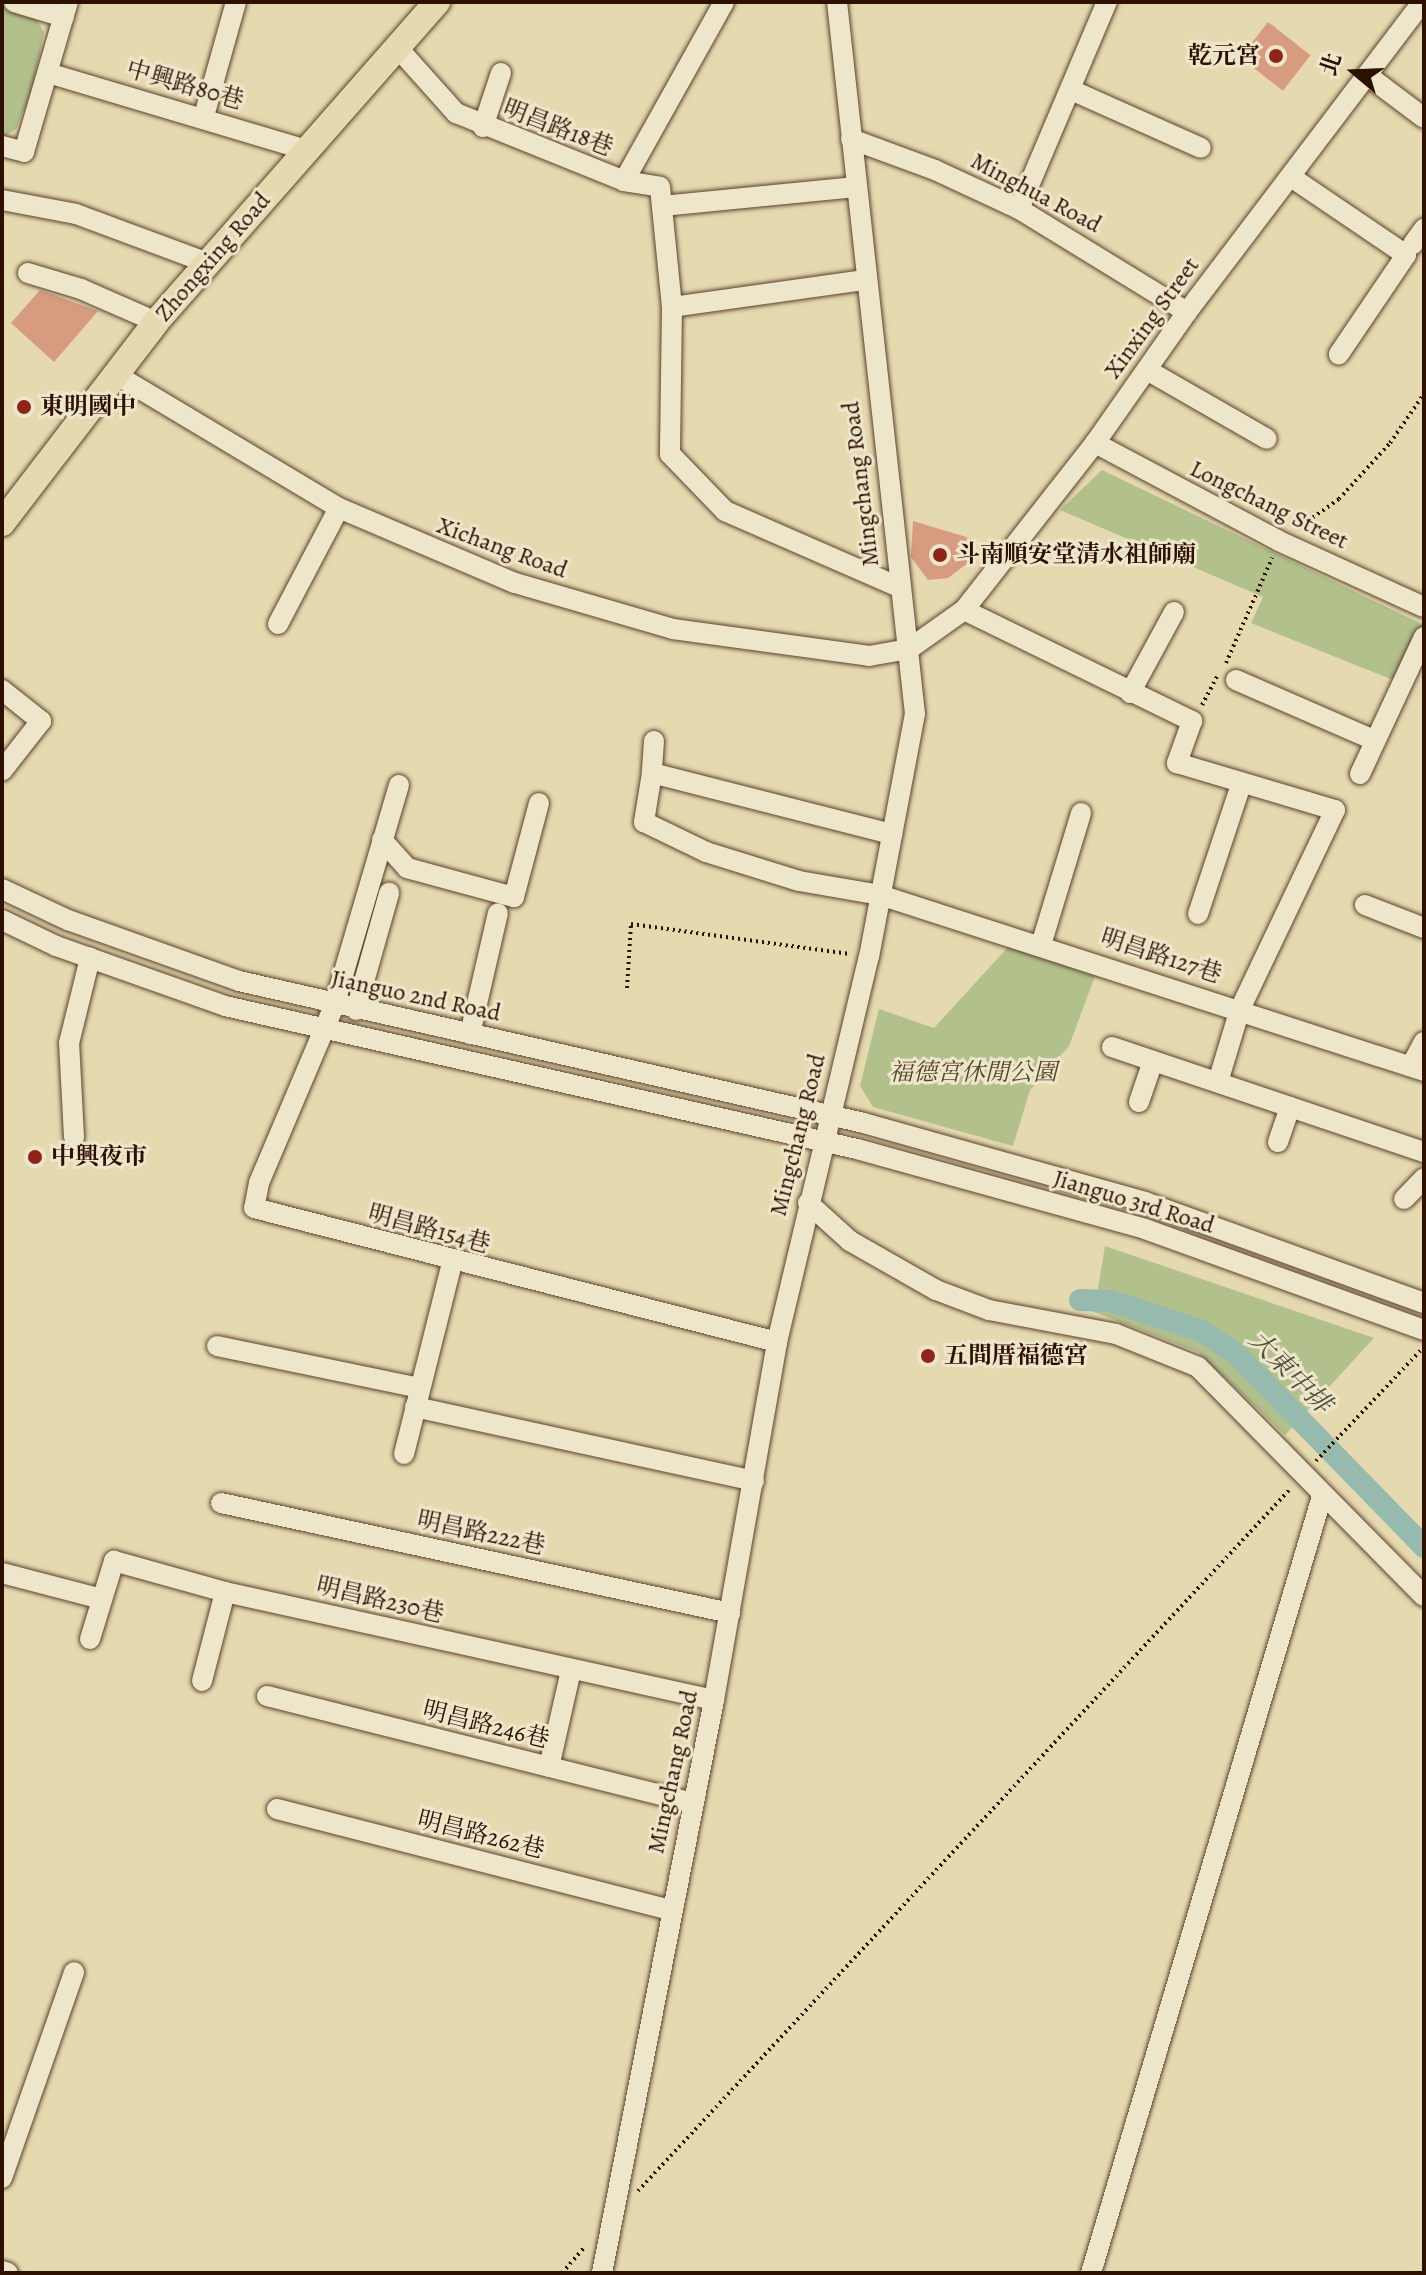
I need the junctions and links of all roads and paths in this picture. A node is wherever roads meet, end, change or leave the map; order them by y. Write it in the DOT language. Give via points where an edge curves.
graph roads {
  1 [pos="14,2"];
  2 [pos="236,2"];
  3 [pos="437,2"];
  4 [pos="724,2"];
  5 [pos="837,2"];
  6 [pos="1107,2"];
  7 [pos="1422,2"];
  8 [pos="66,9"];
  9 [pos="397,47"];
  10 [pos="48,73"];
  11 [pos="501,73"];
  12 [pos="1367,75"];
  13 [pos="1071,90"];
  14 [pos="204,116"];
  15 [pos="1424,118"];
  16 [pos="483,127"];
  17 [pos="851,139"];
  18 [pos="2,146"];
  19 [pos="1201,148"];
  20 [pos="307,150"];
  21 [pos="1291,177"];
  22 [pos="624,181"];
  23 [pos="856,187"];
  24 [pos="2,200"];
  25 [pos="662,206"];
  26 [pos="1019,209"];
  27 [pos="208,263"];
  28 [pos="28,273"];
  29 [pos="864,280"];
  30 [pos="672,307"];
  31 [pos="1187,312"];
  32 [pos="156,322"];
  33 [pos="1339,354"];
  34 [pos="1147,370"];
  35 [pos="115,374"];
  36 [pos="1424,394"];
  37 [pos="1267,439"];
  38 [pos="1095,443"];
  39 [pos="339,508"];
  40 [pos="2,523"];
  41 [pos="1279,541"];
  42 [pos="899,587"];
  43 [pos="1424,607"];
  44 [pos="964,610"];
  45 [pos="1174,612"];
  46 [pos="278,624"];
  47 [pos="1424,637"];
  48 [pos="909,649"];
  49 [pos="1236,680"];
  50 [pos="2,690"];
  51 [pos="1130,693"];
  52 [pos="1192,721"];
  53 [pos="1374,740"];
  54 [pos="654,741"];
  55 [pos="2,771"];
  56 [pos="652,773"];
  57 [pos="1360,774"];
  58 [pos="399,785"];
  59 [pos="1241,785"];
  60 [pos="539,803"];
  61 [pos="1081,813"];
  62 [pos="892,834"];
  63 [pos="382,840"];
  64 [pos="2,889"];
  65 [pos="389,893"];
  66 [pos="880,895"];
  67 [pos="1365,905"];
  68 [pos="498,913"];
  69 [pos="1198,914"];
  70 [pos="2,920"];
  71 [pos="1424,928"];
  72 [pos="1041,945"];
  73 [pos="869,957"];
  74 [pos="90,958"];
  75 [pos="627,988"];
  76 [pos="334,1006"];
  77 [pos="1240,1009"];
  78 [pos="356,1010"];
  79 [pos="322,1030"];
  80 [pos="470,1034"];
  81 [pos="1424,1042"];
  82 [pos="1112,1047"];
  83 [pos="1153,1061"];
  84 [pos="1417,1068"];
  85 [pos="1218,1082"];
  86 [pos="1139,1102"];
  87 [pos="1290,1107"];
  88 [pos="830,1116"];
  89 [pos="74,1137"];
  90 [pos="823,1141"];
  91 [pos="1278,1142"];
  92 [pos="1424,1152"];
  93 [pos="1424,1178"];
  94 [pos="1404,1199"];
  95 [pos="808,1203"];
  96 [pos="452,1263"];
  97 [pos="1423,1301"];
  98 [pos="1416,1326"];
  99 [pos="777,1342"];
  100 [pos="217,1346"];
  101 [pos="1424,1347"];
  102 [pos="418,1398"];
  103 [pos="404,1454"];
  104 [pos="1302,1476"];
  105 [pos="754,1481"];
  106 [pos="1322,1496"];
  107 [pos="221,1503"];
  108 [pos="2,1573"];
  109 [pos="225,1592"];
  110 [pos="1424,1596"];
  111 [pos="102,1599"];
  112 [pos="730,1613"];
  113 [pos="90,1639"];
  114 [pos="571,1670"];
  115 [pos="202,1681"];
  116 [pos="267,1696"];
  117 [pos="714,1700"];
  118 [pos="549,1767"];
  119 [pos="692,1803"];
  120 [pos="277,1809"];
  121 [pos="671,1910"];
  122 [pos="74,1972"];
  123 [pos="2,2178"];
  124 [pos="613,2217"];
  125 [pos="2,2271"];
  126 [pos="8,2273"];
  127 [pos="562,2273"];
  128 [pos="602,2273"];
  129 [pos="1091,2273"];
  1 -- 8 [label="street"];
  2 -- 14 [label="street"];
  3 -- 9 [label="main road, Zhongxing Road"];
  4 -- 22 [label="street, 明昌路18巷"];
  5 -- 17 [label="street, Mingchang Road"];
  6 -- 13 [label="street"];
  7 -- 12 [label="street, Xinxing Street"];
  8 -- 10 [label="street"];
  9 -- 16 [label="street, 明昌路18巷" via="456,113"];
  9 -- 20 [label="main road, Zhongxing Road"];
  10 -- 14 [label="street, 中興路80巷"];
  10 -- 18 [label="street" via="24,152"];
  11 -- 16 [label="street"];
  12 -- 15 [label="street"];
  12 -- 21 [label="street, Xinxing Street"];
  13 -- 19 [label="street"];
  13 -- 26 [label="street"];
  14 -- 20 [label="street, 中興路80巷"];
  16 -- 22 [label="street, 明昌路18巷"];
  17 -- 23 [label="street, Mingchang Road"];
  17 -- 26 [label="street, Minghua Road"];
  20 -- 27 [label="main road, Zhongxing Road"];
  21 -- 31 [label="street, Xinxing Street"];
  21 -- 33 [label="street" via="1406,255"];
  22 -- 25 [label="street" via="660,187"];
  23 -- 25 [label="street"];
  23 -- 29 [label="street, Mingchang Road"];
  24 -- 27 [label="street" via="76,214"];
  25 -- 30 [label="street"];
  26 -- 31 [label="street, Minghua Road"];
  27 -- 32 [label="main road, Zhongxing Road"];
  28 -- 32 [label="street" via="81,289"];
  29 -- 30 [label="street"];
  29 -- 42 [label="street, Mingchang Road"];
  30 -- 42 [label="street" via="670,454 725,511"];
  31 -- 34 [label="street, Xinxing Street"];
  32 -- 35 [label="main road, Zhongxing Road"];
  34 -- 37 [label="street"];
  34 -- 38 [label="street, Xinxing Street"];
  35 -- 39 [label="street, Xichang Road"];
  35 -- 40 [label="main road, Zhongxing Road"];
  36 -- 41 [label="path" via="1390,443 1339,499"];
  38 -- 41 [label="street, Longchang Street"];
  38 -- 44 [label="street, Xinxing Street"];
  39 -- 46 [label="street"];
  39 -- 48 [label="street, Xichang Road" via="465,565 590,608 673,629 869,656"];
  41 -- 43 [label="street, Longchang Street"];
  41 -- 52 [label="path" via="1244,626"];
  42 -- 48 [label="street, Mingchang Road"];
  44 -- 48 [label="street, Xinxing Street"];
  44 -- 51 [label="street"];
  45 -- 51 [label="street"];
  47 -- 53 [label="street"];
  48 -- 62 [label="street, Mingchang Road" via="915,714"];
  49 -- 53 [label="street"];
  50 -- 55 [label="street" via="41,721"];
  51 -- 52 [label="street"];
  52 -- 59 [label="street" via="1177,763"];
  53 -- 57 [label="street"];
  54 -- 56 [label="street"];
  56 -- 62 [label="street"];
  56 -- 66 [label="street, 明昌路127巷" via="644,822 706,852 773,873"];
  58 -- 63 [label="street"];
  59 -- 69 [label="street"];
  59 -- 77 [label="street" via="1335,810"];
  60 -- 63 [label="street" via="514,897 407,868"];
  61 -- 72 [label="street"];
  62 -- 66 [label="street, Mingchang Road"];
  63 -- 76 [label="street"];
  64 -- 76 [label="street, Jianguo 2nd Road" via="68,920 225,976"];
  65 -- 78 [label="street"];
  66 -- 72 [label="street, 明昌路127巷"];
  66 -- 73 [label="street, Mingchang Road"];
  67 -- 71 [label="street"];
  68 -- 80 [label="street"];
  70 -- 74 [label="street"];
  72 -- 77 [label="street, 明昌路127巷"];
  73 -- 75 [label="path" via="631,924"];
  73 -- 88 [label="street, Mingchang Road"];
  74 -- 79 [label="street" via="225,1006"];
  74 -- 89 [label="street" via="69,1043"];
  76 -- 78 [label="street, Jianguo 2nd Road"];
  76 -- 79 [label="street"];
  77 -- 84 [label="street, 明昌路127巷"];
  77 -- 85 [label="street"];
  78 -- 80 [label="street, Jianguo 2nd Road"];
  79 -- 90 [label="street"];
  79 -- 96 [label="street, 明昌路154巷" via="254,1208"];
  80 -- 88 [label="street, Jianguo 2nd Road"];
  81 -- 84 [label="street"];
  82 -- 83 [label="street"];
  83 -- 85 [label="street"];
  83 -- 86 [label="street"];
  85 -- 87 [label="street"];
  87 -- 91 [label="street"];
  87 -- 92 [label="street"];
  88 -- 90 [label="street, Mingchang Road"];
  88 -- 97 [label="street, Jianguo 3rd Road" via="1145,1202"];
  90 -- 95 [label="street, Mingchang Road"];
  90 -- 98 [label="street, Jianguo 3rd Road" via="1145,1229"];
  93 -- 94 [label="street"];
  95 -- 99 [label="street, Mingchang Road"];
  95 -- 104 [label="street" via="850,1241 936,1290 989,1310 1116,1334 1198,1367"];
  96 -- 99 [label="street, 明昌路154巷"];
  96 -- 102 [label="street"];
  97 -- 98 [label="street"];
  99 -- 105 [label="street, Mingchang Road"];
  100 -- 102 [label="street"];
  101 -- 104 [label="path"];
  102 -- 103 [label="street"];
  102 -- 105 [label="street"];
  104 -- 106 [label="street"];
  104 -- 124 [label="path"];
  105 -- 112 [label="street, Mingchang Road"];
  106 -- 110 [label="street"];
  106 -- 129 [label="street"];
  107 -- 112 [label="street, 明昌路222巷"];
  108 -- 111 [label="street"];
  109 -- 111 [label="street, 明昌路230巷" via="114,1561"];
  109 -- 114 [label="street, 明昌路230巷"];
  109 -- 115 [label="street"];
  111 -- 113 [label="street, 明昌路230巷"];
  112 -- 117 [label="street, Mingchang Road"];
  114 -- 117 [label="street, 明昌路230巷"];
  114 -- 118 [label="street"];
  116 -- 118 [label="street, 明昌路246巷"];
  117 -- 119 [label="street, Mingchang Road"];
  118 -- 119 [label="street, 明昌路246巷"];
  119 -- 121 [label="street, Mingchang Road"];
  120 -- 121 [label="street, 明昌路262巷"];
  121 -- 124 [label="street, Mingchang Road"];
  122 -- 123 [label="street"];
  124 -- 127 [label="path"];
  124 -- 128 [label="street, Mingchang Road"];
  125 -- 126 [label="street"];
}
